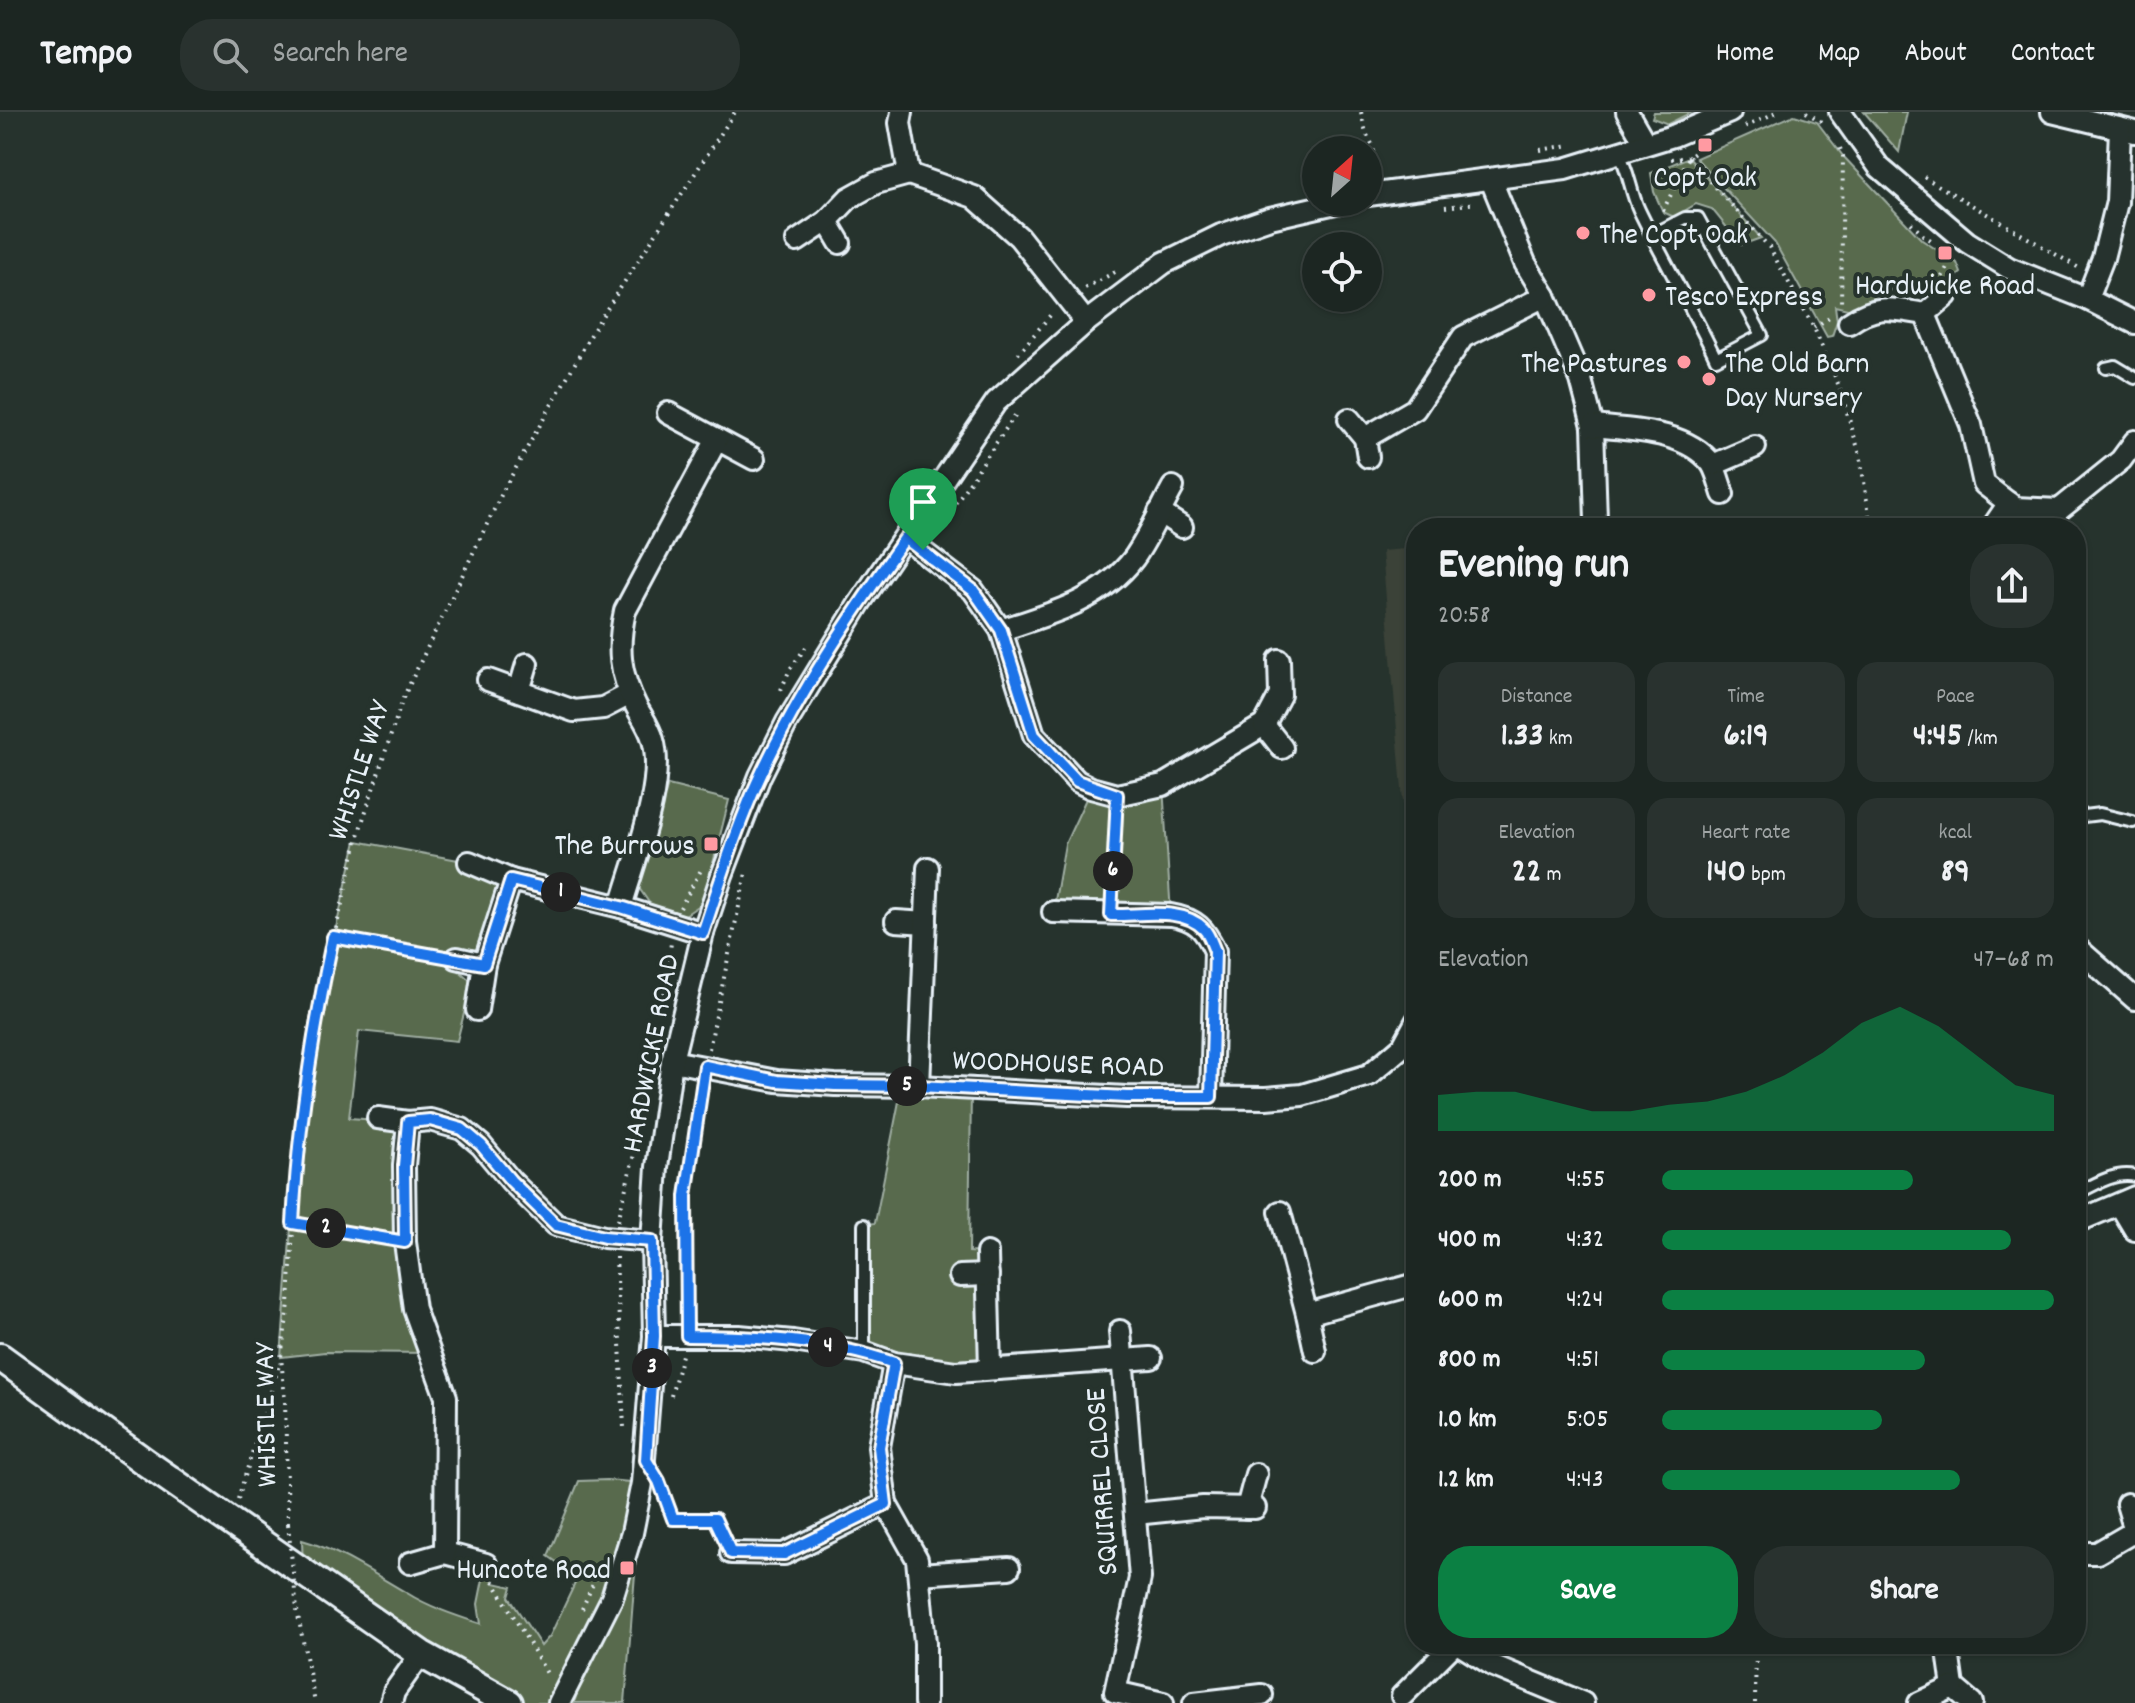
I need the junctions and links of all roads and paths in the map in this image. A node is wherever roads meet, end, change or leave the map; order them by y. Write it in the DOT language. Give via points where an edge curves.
graph roads {
  1 [pos="735,112"];
  2 [pos="902,112"];
  3 [pos="1361,112"];
  4 [pos="1627,112"];
  5 [pos="1730,112"];
  6 [pos="1840,112"];
  7 [pos="2052,112"];
  8 [pos="2128,130"];
  9 [pos="1368,136"];
  10 [pos="1673,136"];
  11 [pos="1645,143"];
  12 [pos="1579,144"];
  13 [pos="1839,146"];
  14 [pos="1537,151"];
  15 [pos="1689,157"];
  16 [pos="1622,158"];
  17 [pos="1915,171"];
  18 [pos="909,174"];
  19 [pos="1391,174"];
  20 [pos="1382,180"];
  21 [pos="1382,186"];
  22 [pos="1494,189"];
  23 [pos="1436,208"];
  24 [pos="1302,211"];
  25 [pos="827,221"];
  26 [pos="1652,235"];
  27 [pos="797,241"];
  28 [pos="840,243"];
  29 [pos="2095,278"];
  30 [pos="1545,296"];
  31 [pos="1946,296"];
  32 [pos="2087,299"];
  33 [pos="1925,314"];
  34 [pos="1845,316"];
  35 [pos="1086,322"];
  36 [pos="2135,323"];
  37 [pos="2106,368"];
  38 [pos="2135,378"];
  39 [pos="1018,410"];
  40 [pos="668,413"];
  41 [pos="1349,419"];
  42 [pos="1593,426"];
  43 [pos="717,439"];
  44 [pos="2135,441"];
  45 [pos="1755,447"];
  46 [pos="754,459"];
  47 [pos="1713,465"];
  48 [pos="1173,487"];
  49 [pos="1723,494"];
  50 [pos="2009,503"];
  51 [pos="1159,512"];
  52 [pos="1596,518"];
  53 [pos="1869,518"];
  54 [pos="1999,518"];
  55 [pos="1182,527"];
  56 [pos="905,538"];
  57 [pos="923,550"];
  58 [pos="1001,630"];
  59 [pos="1279,660"];
  60 [pos="527,664"];
  61 [pos="488,680"];
  62 [pos="519,691"];
  63 [pos="630,694"];
  64 [pos="1264,725"];
  65 [pos="1282,748"];
  66 [pos="1117,795"];
  67 [pos="2086,816"];
  68 [pos="2133,822"];
  69 [pos="469,862"];
  70 [pos="928,868"];
  71 [pos="746,872"];
  72 [pos="511,880"];
  73 [pos="621,907"];
  74 [pos="1053,912"];
  75 [pos="1111,915"];
  76 [pos="896,921"];
  77 [pos="926,923"];
  78 [pos="703,933"];
  79 [pos="333,937"];
  80 [pos="2086,956"];
  81 [pos="457,958"];
  82 [pos="484,964"];
  83 [pos="2135,999"];
  84 [pos="477,1010"];
  85 [pos="1406,1040"];
  86 [pos="672,1061"];
  87 [pos="705,1066"];
  88 [pos="919,1086"];
  89 [pos="1211,1097"];
  90 [pos="378,1118"];
  91 [pos="408,1122"];
  92 [pos="2135,1176"];
  93 [pos="2086,1189"];
  94 [pos="2128,1201"];
  95 [pos="1280,1212"];
  96 [pos="2086,1218"];
  97 [pos="293,1223"];
  98 [pos="864,1225"];
  99 [pos="2135,1230"];
  100 [pos="652,1241"];
  101 [pos="405,1242"];
  102 [pos="987,1253"];
  103 [pos="988,1275"];
  104 [pos="960,1276"];
  105 [pos="1406,1287"];
  106 [pos="1307,1314"];
  107 [pos="1120,1331"];
  108 [pos="654,1336"];
  109 [pos="687,1336"];
  110 [pos="1315,1351"];
  111 [pos="864,1352"];
  112 [pos="0,1357"];
  113 [pos="281,1357"];
  114 [pos="1151,1358"];
  115 [pos="1122,1359"];
  116 [pos="894,1363"];
  117 [pos="990,1369"];
  118 [pos="671,1396"];
  119 [pos="1256,1474"];
  120 [pos="657,1497"];
  121 [pos="886,1504"];
  122 [pos="2127,1504"];
  123 [pos="1135,1514"];
  124 [pos="231,1521"];
  125 [pos="2135,1531"];
  126 [pos="445,1553"];
  127 [pos="731,1553"];
  128 [pos="2086,1553"];
  129 [pos="410,1563"];
  130 [pos="486,1564"];
  131 [pos="1009,1568"];
  132 [pos="919,1574"];
  133 [pos="421,1654"];
  134 [pos="1446,1654"];
  135 [pos="1473,1654"];
  136 [pos="1756,1654"];
  137 [pos="1948,1654"];
  138 [pos="1953,1687"];
  139 [pos="1402,1696"];
  140 [pos="1112,1698"];
  141 [pos="1249,1699"];
  142 [pos="560,1700"];
  143 [pos="315,1703"];
  144 [pos="391,1703"];
  145 [pos="509,1703"];
  146 [pos="925,1703"];
  147 [pos="1163,1703"];
  148 [pos="1194,1703"];
  149 [pos="1583,1703"];
  150 [pos="1755,1703"];
  151 [pos="1919,1703"];
  152 [pos="1972,1703"];
  1 -- 79 [label="path, WHISTLE WAY" via="597,324 499,500 403,698 359,832"];
  2 -- 18 [label="street"];
  3 -- 9 [label="path"];
  4 -- 11 [label="street"];
  5 -- 10 [label="street"];
  6 -- 32 [label="street" via="1879,167 1967,242 2009,268"];
  7 -- 8 [label="street"];
  8 -- 29 [label="street" via="2117,202"];
  10 -- 11 [label="street"];
  10 -- 15 [label="path"];
  11 -- 16 [label="street"];
  12 -- 14 [label="path"];
  13 -- 34 [label="path"];
  15 -- 16 [label="path"];
  15 -- 26 [label="path"];
  15 -- 53 [label="path" via="1769,247 1814,328 1860,455"];
  16 -- 22 [label="street"];
  16 -- 26 [label="lane"];
  17 -- 29 [label="path"];
  18 -- 25 [label="street" via="849,198"];
  18 -- 35 [label="street" via="974,197 1019,237"];
  19 -- 20 [label="path"];
  21 -- 22 [label="street"];
  22 -- 23 [label="path" via="1465,206"];
  22 -- 30 [label="street"];
  24 -- 35 [label="street, HARDWICKE ROAD" via="1221,235 1164,263"];
  25 -- 27 [label="street"];
  25 -- 28 [label="street"];
  26 -- 26 [label="lane" via="1685,218 1698,218 1762,335 1716,359"];
  29 -- 32 [label="street"];
  30 -- 41 [label="street" via="1463,337 1415,409 1370,442"];
  30 -- 42 [label="street" via="1581,380"];
  31 -- 33 [label="street"];
  32 -- 36 [label="street"];
  33 -- 34 [label="street" via="1896,309"];
  33 -- 50 [label="street" via="1971,425 1984,484"];
  35 -- 56 [label="street, HARDWICKE ROAD" via="996,402"];
  37 -- 38 [label="lane" via="2115,366"];
  39 -- 57 [label="path"];
  40 -- 43 [label="street"];
  42 -- 47 [label="street" via="1653,432 1693,448"];
  42 -- 52 [label="street"];
  43 -- 46 [label="street"];
  43 -- 63 [label="street" via="625,611 619,640"];
  44 -- 50 [label="street" via="2121,460 2059,510 2015,508"];
  45 -- 47 [label="street"];
  47 -- 49 [label="street"];
  48 -- 51 [label="street"];
  50 -- 54 [label="street"];
  51 -- 55 [label="street"];
  51 -- 58 [label="street" via="1134,558 1101,590 1077,605"];
  56 -- 57 [label="street"];
  56 -- 78 [label="street, HARDWICKE ROAD" via="787,722 760,776"];
  57 -- 58 [label="street" via="973,590"];
  58 -- 66 [label="street" via="1034,735 1077,781"];
  59 -- 64 [label="street" via="1280,695"];
  60 -- 62 [label="street"];
  61 -- 62 [label="street"];
  62 -- 63 [label="street" via="574,711 603,708"];
  63 -- 73 [label="street" via="654,740 657,781"];
  64 -- 65 [label="street"];
  64 -- 66 [label="street" via="1163,785"];
  66 -- 75 [label="path"];
  67 -- 68 [label="lane"];
  69 -- 72 [label="street"];
  70 -- 77 [label="street"];
  71 -- 87 [label="path"];
  72 -- 73 [label="street"];
  72 -- 82 [label="street"];
  73 -- 78 [label="street"];
  74 -- 75 [label="street"];
  75 -- 89 [label="street" via="1180,916 1205,930 1215,951"];
  76 -- 77 [label="street"];
  77 -- 88 [label="street"];
  78 -- 86 [label="street, HARDWICKE ROAD"];
  79 -- 81 [label="path"];
  79 -- 97 [label="path, WHISTLE WAY" via="297,1149"];
  80 -- 83 [label="street"];
  81 -- 82 [label="street"];
  82 -- 84 [label="street"];
  85 -- 89 [label="street, WOODHOUSE ROAD" via="1369,1075 1302,1095"];
  86 -- 87 [label="street, WOODHOUSE ROAD"];
  86 -- 100 [label="street, HARDWICKE ROAD"];
  87 -- 88 [label="street, WOODHOUSE ROAD" via="777,1081"];
  87 -- 109 [label="path" via="686,1196"];
  88 -- 89 [label="street, WOODHOUSE ROAD"];
  90 -- 91 [label="street"];
  91 -- 100 [label="street" via="430,1120 462,1129 556,1225"];
  91 -- 101 [label="street"];
  92 -- 93 [label="lane" via="2114,1176"];
  94 -- 96 [label="street"];
  94 -- 99 [label="street"];
  95 -- 106 [label="street"];
  97 -- 101 [label="path"];
  97 -- 113 [label="path, WHISTLE WAY"];
  98 -- 111 [label="lane"];
  100 -- 108 [label="street, HARDWICKE ROAD"];
  101 -- 126 [label="street" via="414,1309 446,1397"];
  102 -- 103 [label="street"];
  103 -- 104 [label="street"];
  103 -- 117 [label="street"];
  105 -- 106 [label="street"];
  106 -- 110 [label="street"];
  107 -- 115 [label="street, SQUIRREL CLOSE"];
  108 -- 109 [label="street"];
  108 -- 142 [label="street, HARDWICKE ROAD" via="646,1460 632,1533 612,1598"];
  109 -- 111 [label="street" via="739,1336"];
  109 -- 118 [label="path"];
  111 -- 116 [label="street"];
  112 -- 124 [label="street"];
  113 -- 124 [label="path"];
  113 -- 143 [label="path, WHISTLE WAY, bridge" via="288,1524"];
  114 -- 115 [label="street"];
  115 -- 117 [label="street"];
  115 -- 123 [label="street, SQUIRREL CLOSE"];
  116 -- 117 [label="street" via="956,1372"];
  116 -- 121 [label="street" via="879,1447"];
  119 -- 123 [label="street" via="1251,1508"];
  120 -- 127 [label="path" via="659,1481 673,1519 715,1519"];
  121 -- 127 [label="street" via="784,1554"];
  121 -- 132 [label="street" via="917,1559"];
  122 -- 125 [label="street"];
  123 -- 140 [label="street, SQUIRREL CLOSE" via="1140,1578"];
  124 -- 133 [label="street"];
  125 -- 128 [label="street" via="2097,1553"];
  126 -- 129 [label="street"];
  126 -- 130 [label="street"];
  130 -- 142 [label="path"];
  131 -- 132 [label="street"];
  132 -- 146 [label="street"];
  133 -- 144 [label="street"];
  133 -- 145 [label="street"];
  134 -- 139 [label="street"];
  135 -- 149 [label="street"];
  136 -- 150 [label="path"];
  137 -- 138 [label="street"];
  138 -- 151 [label="street"];
  138 -- 152 [label="street"];
  140 -- 147 [label="street, SQUIRREL CLOSE"];
  141 -- 148 [label="street"];
}
